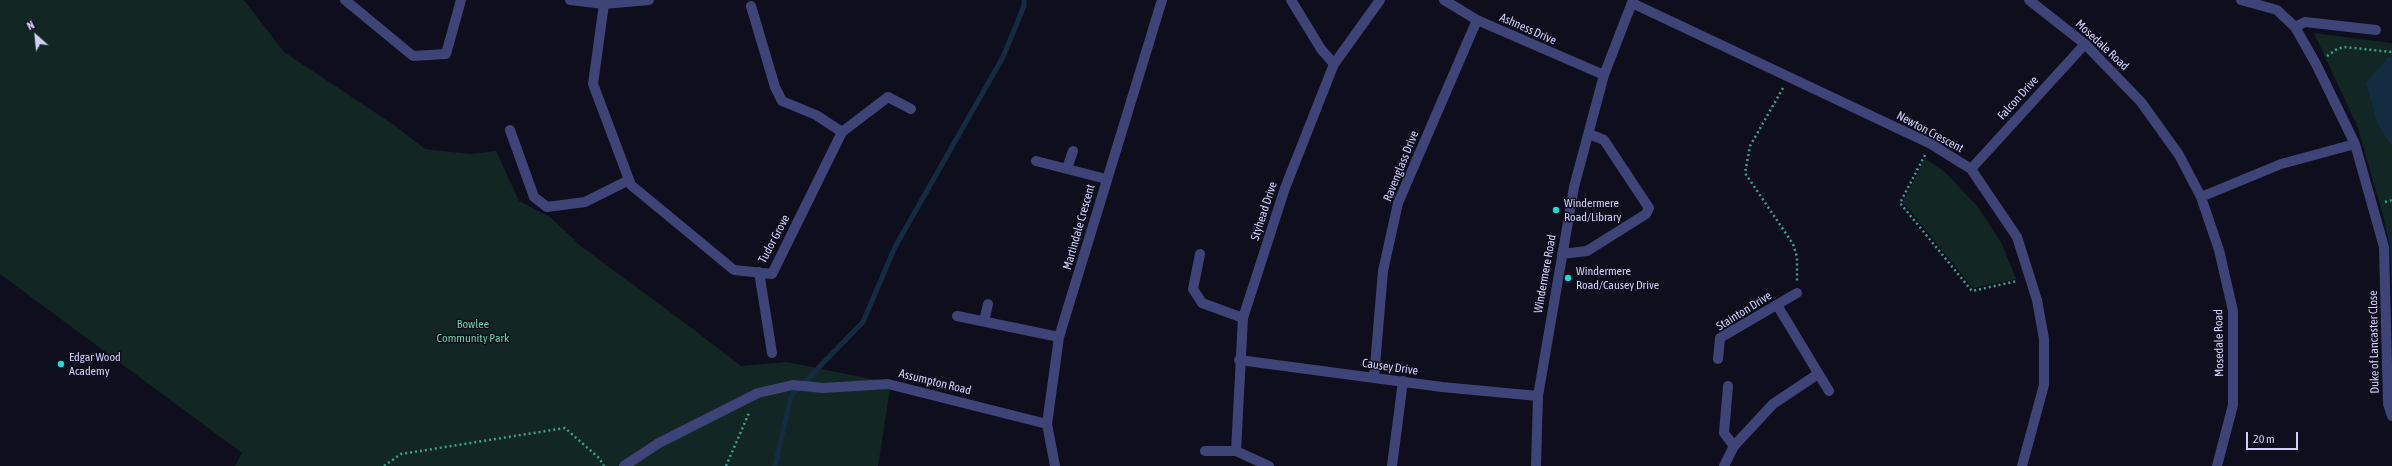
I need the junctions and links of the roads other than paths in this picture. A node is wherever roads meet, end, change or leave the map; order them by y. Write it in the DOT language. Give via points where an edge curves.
graph roads {
  1 [pos="345,0"];
  2 [pos="461,0"];
  3 [pos="570,0"];
  4 [pos="649,0"];
  5 [pos="1162,0"];
  6 [pos="1291,0"];
  7 [pos="1380,0"];
  8 [pos="1444,0"];
  9 [pos="2029,0"];
  10 [pos="2241,0"];
  11 [pos="1633,1"];
  12 [pos="604,4"];
  13 [pos="751,6"];
  14 [pos="1477,20"];
  15 [pos="2295,27"];
  16 [pos="2376,30"];
  17 [pos="2085,44"];
  18 [pos="1334,64"];
  19 [pos="1604,75"];
  20 [pos="911,109"];
  21 [pos="510,130"];
  22 [pos="842,132"];
  23 [pos="1589,134"];
  24 [pos="2355,144"];
  25 [pos="1073,150"];
  26 [pos="1036,161"];
  27 [pos="1067,168"];
  28 [pos="1971,170"];
  29 [pos="1106,179"];
  30 [pos="629,180"];
  31 [pos="2201,197"];
  32 [pos="1200,254"];
  33 [pos="1562,254"];
  34 [pos="759,272"];
  35 [pos="1797,293"];
  36 [pos="988,304"];
  37 [pos="1777,305"];
  38 [pos="957,316"];
  39 [pos="1243,318"];
  40 [pos="984,321"];
  41 [pos="1059,337"];
  42 [pos="772,353"];
  43 [pos="1718,359"];
  44 [pos="1239,360"];
  45 [pos="1818,374"];
  46 [pos="1374,378"];
  47 [pos="1403,381"];
  48 [pos="1728,386"];
  49 [pos="1829,391"];
  50 [pos="1538,396"];
  51 [pos="2392,416"];
  52 [pos="1047,424"];
  53 [pos="1734,446"];
  54 [pos="1205,451"];
  55 [pos="1236,451"];
  56 [pos="624,466"];
  57 [pos="1055,466"];
  58 [pos="1269,466"];
  59 [pos="1392,466"];
  60 [pos="1536,466"];
  61 [pos="1724,466"];
  62 [pos="2022,466"];
  63 [pos="2217,466"];
  1 -- 2 [label="street" via="413,56 446,54"];
  3 -- 12 [label="street"];
  4 -- 12 [label="street"];
  5 -- 29 [label="street, Martindale Crescent"];
  6 -- 18 [label="street" via="1321,49"];
  7 -- 18 [label="street, Styhead Drive"];
  8 -- 14 [label="street, Ashness Drive"];
  9 -- 17 [label="street, Mosedale Road"];
  10 -- 15 [label="street" via="2277,10"];
  11 -- 19 [label="street, Windermere Road"];
  11 -- 28 [label="street, Newton Crescent" via="1931,144"];
  12 -- 30 [label="street, Tudor Grove" via="593,84"];
  13 -- 22 [label="street" via="775,86 782,101 816,115"];
  14 -- 19 [label="street, Ashness Drive"];
  14 -- 46 [label="street, Ravenglass Drive" via="1398,203 1383,271"];
  15 -- 16 [label="street" via="2305,22"];
  15 -- 24 [label="street"];
  17 -- 28 [label="street, Falcon Drive"];
  17 -- 31 [label="street, Mosedale Road" via="2141,102 2179,154"];
  18 -- 39 [label="street, Styhead Drive" via="1285,188"];
  19 -- 23 [label="street, Windermere Road"];
  20 -- 22 [label="street" via="888,97"];
  21 -- 30 [label="street" via="534,197 547,207 585,202"];
  22 -- 34 [label="street, Tudor Grove" via="772,274"];
  23 -- 33 [label="street, Windermere Road" via="1574,187"];
  23 -- 33 [label="street" via="1604,140 1648,208 1646,214 1587,251"];
  24 -- 31 [label="street" via="2281,164"];
  24 -- 51 [label="street, Duke of Lancaster Close" via="2384,248 2388,404"];
  25 -- 27 [label="street"];
  26 -- 27 [label="street"];
  27 -- 29 [label="street"];
  28 -- 62 [label="street, Newton Crescent" via="2017,237 2037,300 2044,339 2044,386"];
  29 -- 41 [label="street, Martindale Crescent"];
  30 -- 34 [label="street, Tudor Grove" via="631,185 734,270"];
  31 -- 63 [label="street, Mosedale Road" via="2219,250 2233,311 2233,404"];
  32 -- 39 [label="street" via="1193,289 1202,303"];
  33 -- 50 [label="street, Windermere Road"];
  34 -- 42 [label="street"];
  35 -- 37 [label="street, Stainton Drive"];
  36 -- 40 [label="street"];
  37 -- 43 [label="street, Stainton Drive" via="1720,338"];
  37 -- 45 [label="street"];
  38 -- 40 [label="street"];
  39 -- 44 [label="street, Styhead Drive"];
  40 -- 41 [label="street"];
  41 -- 52 [label="street, Martindale Crescent"];
  44 -- 46 [label="street, Causey Drive"];
  44 -- 55 [label="street, Styhead Drive"];
  45 -- 49 [label="street"];
  45 -- 53 [label="street" via="1773,404"];
  46 -- 47 [label="street, Causey Drive"];
  47 -- 50 [label="street, Causey Drive"];
  47 -- 59 [label="street"];
  48 -- 53 [label="street" via="1724,433"];
  50 -- 60 [label="street, Windermere Road"];
  52 -- 56 [label="street, Assumpton Road" via="888,384 793,385 758,393 659,443"];
  52 -- 57 [label="street, Martindale Crescent"];
  53 -- 61 [label="street"];
  54 -- 55 [label="street"];
  55 -- 58 [label="street"];
}
